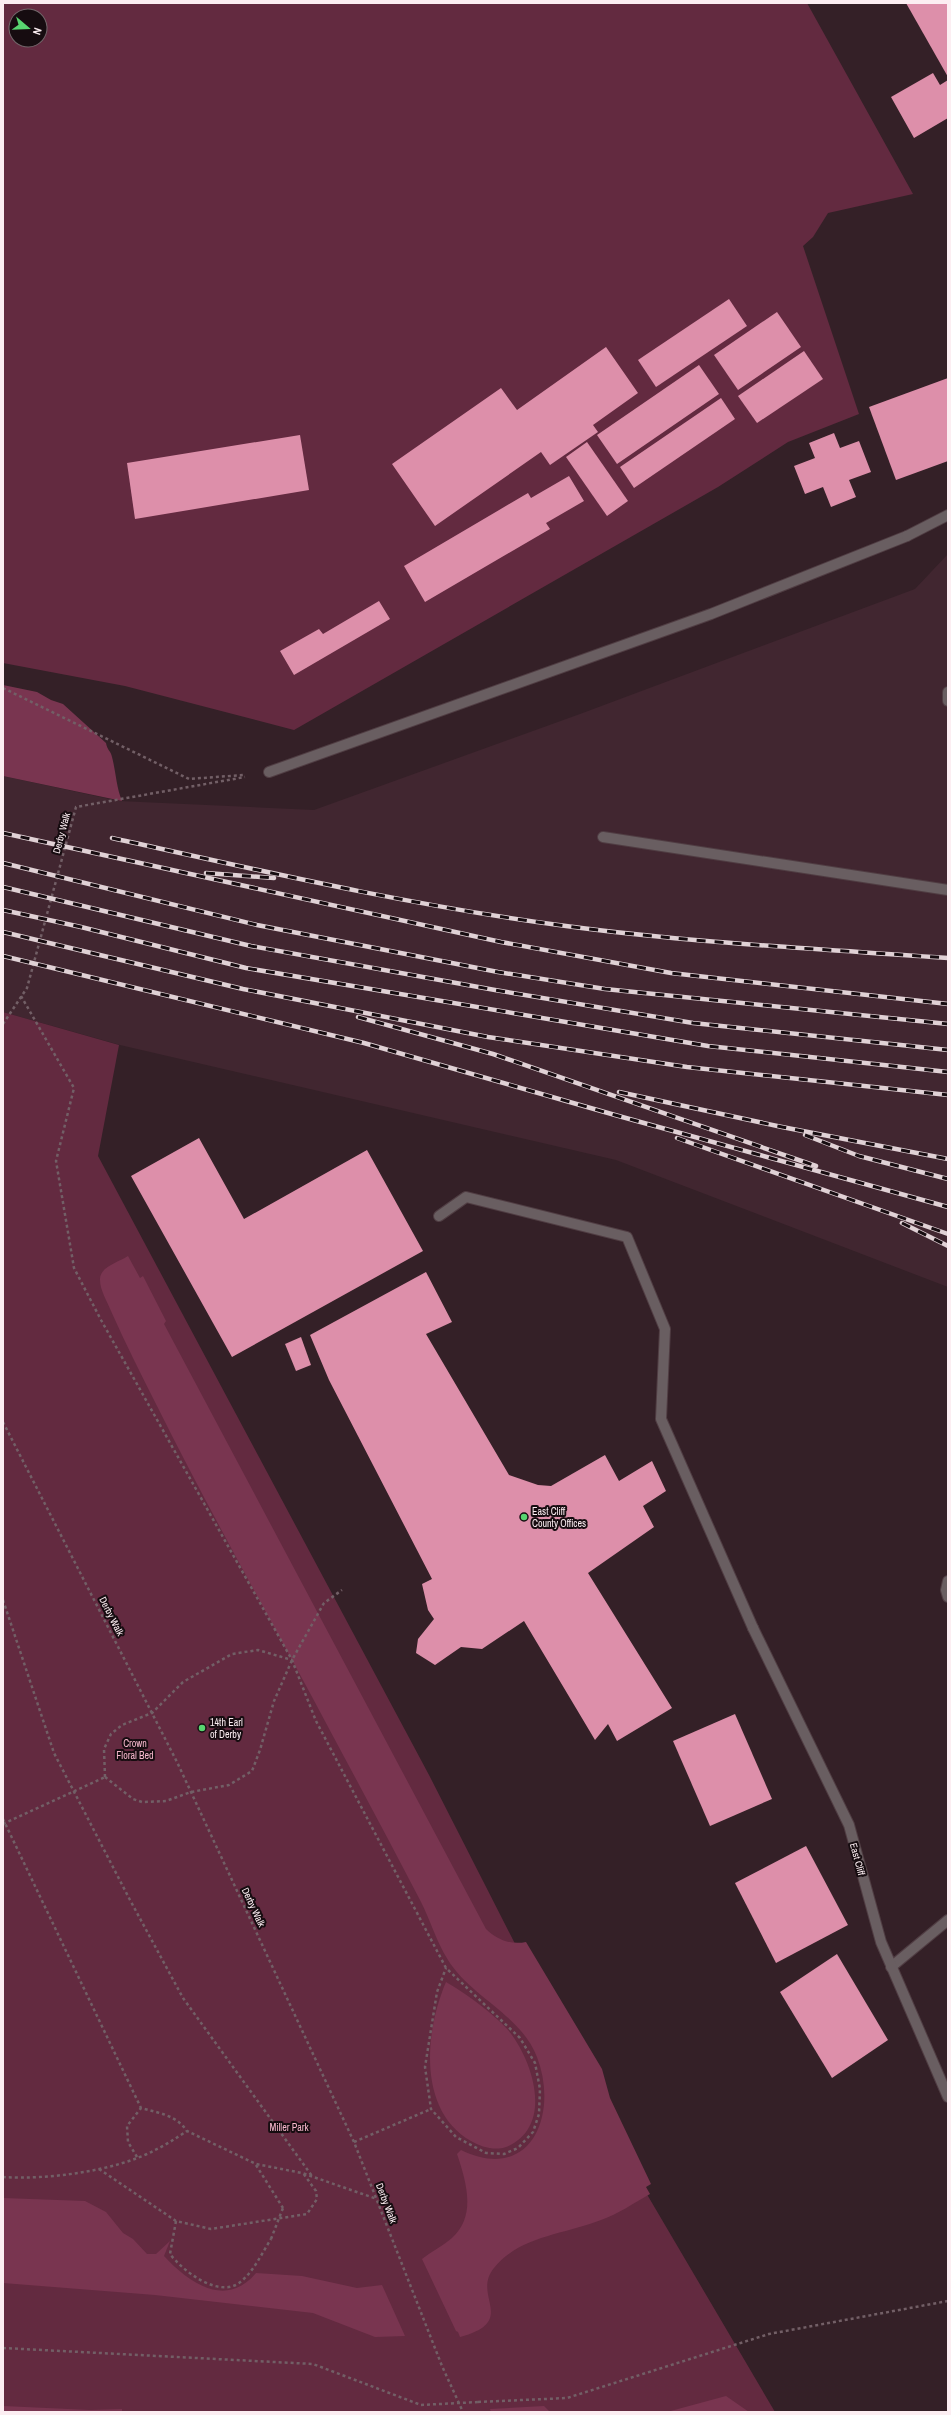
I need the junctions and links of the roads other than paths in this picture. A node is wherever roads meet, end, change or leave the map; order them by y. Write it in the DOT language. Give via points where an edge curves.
graph roads {
  1 [pos="948,516"];
  2 [pos="948,692"];
  3 [pos="948,701"];
  4 [pos="269,772"];
  5 [pos="603,837"];
  6 [pos="948,890"];
  7 [pos="439,1216"];
  8 [pos="948,1582"];
  9 [pos="948,1597"];
  10 [pos="948,1920"];
  11 [pos="891,1967"];
  12 [pos="948,2097"];
  1 -- 4 [label="street" via="907,536 711,614"];
  2 -- 3 [label="street"];
  5 -- 6 [label="street"];
  7 -- 11 [label="street, East Cliff" via="466,1197 627,1236 665,1330 661,1419 753,1628 849,1825 881,1942"];
  8 -- 9 [label="street"];
  10 -- 11 [label="street"];
  11 -- 12 [label="street, East Cliff"];
}
